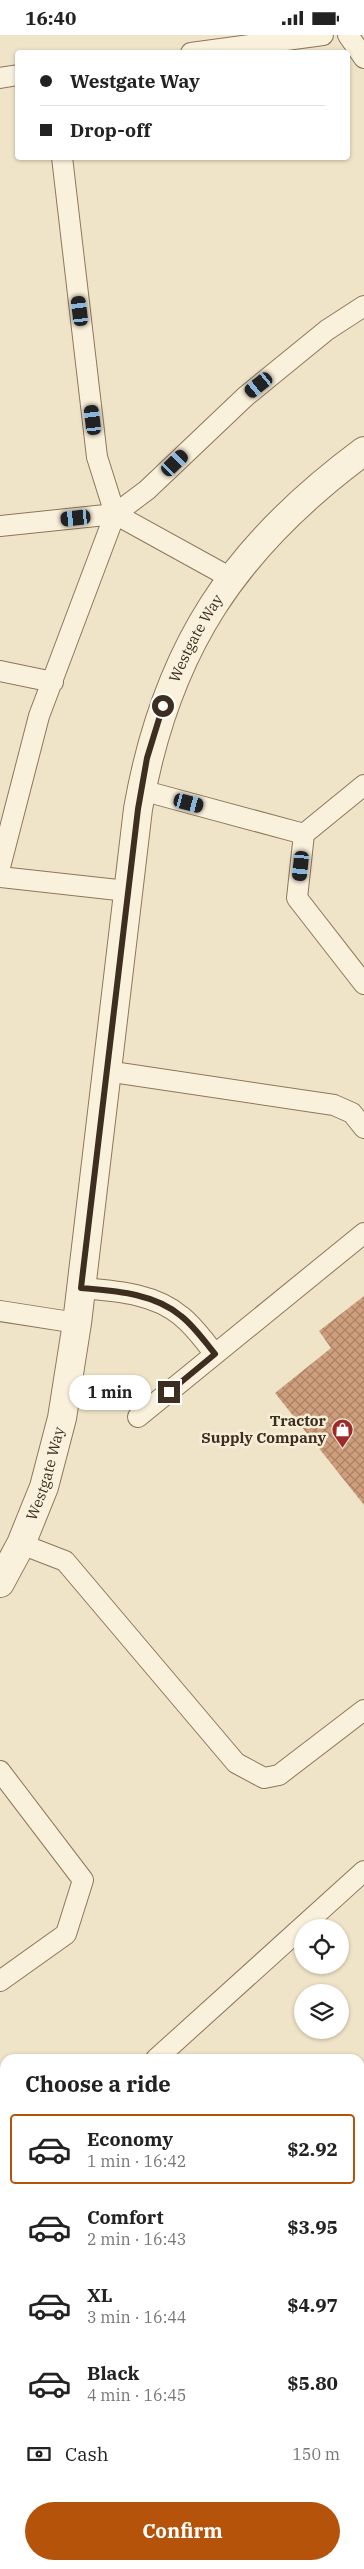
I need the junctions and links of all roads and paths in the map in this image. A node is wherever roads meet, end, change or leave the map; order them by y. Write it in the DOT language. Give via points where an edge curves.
graph roads {
  1 [pos="323,35"];
  2 [pos="348,35"];
  3 [pos="213,50"];
  4 [pos="364,58"];
  5 [pos="15,76"];
  6 [pos="0,78"];
  7 [pos="62,160"];
  8 [pos="364,306"];
  9 [pos="364,451"];
  10 [pos="115,514"];
  11 [pos="0,526"];
  12 [pos="231,578"];
  13 [pos="0,671"];
  14 [pos="53,681"];
  15 [pos="364,785"];
  16 [pos="141,790"];
  17 [pos="304,834"];
  18 [pos="0,867"];
  19 [pos="0,877"];
  20 [pos="127,891"];
  21 [pos="364,984"];
  22 [pos="106,1071"];
  23 [pos="364,1128"];
  24 [pos="364,1233"];
  25 [pos="81,1288"];
  26 [pos="0,1311"];
  27 [pos="77,1323"];
  28 [pos="215,1354"];
  29 [pos="138,1417"];
  30 [pos="22,1543"];
  31 [pos="0,1583"];
  32 [pos="364,1710"];
  33 [pos="0,1771"];
  34 [pos="364,1871"];
  35 [pos="0,1981"];
  36 [pos="162,2054"];
  1 -- 3 [label="lane"];
  2 -- 4 [label="lane"];
  5 -- 6 [label="lane"];
  7 -- 10 [label="lane" via="97,457"];
  8 -- 10 [label="lane" via="327,330 246,396 147,490"];
  9 -- 12 [label="street, Westgate Way" via="301,502 264,538"];
  10 -- 11 [label="lane"];
  10 -- 12 [label="lane"];
  10 -- 14 [label="lane"];
  12 -- 16 [label="street, Westgate Way" via="205,616 182,659 163,706"];
  13 -- 14 [label="lane"];
  14 -- 18 [label="lane" via="39,716"];
  15 -- 17 [label="lane"];
  16 -- 17 [label="lane"];
  16 -- 20 [label="street, Westgate Way"];
  17 -- 21 [label="lane" via="297,898"];
  19 -- 20 [label="lane"];
  20 -- 22 [label="street, Westgate Way"];
  22 -- 23 [label="lane" via="334,1105 352,1113"];
  22 -- 25 [label="street, Westgate Way"];
  24 -- 28 [label="lane"];
  25 -- 27 [label="street, Westgate Way"];
  25 -- 28 [label="lane" via="120,1291 152,1300 181,1315"];
  26 -- 27 [label="lane"];
  27 -- 30 [label="street, Westgate Way" via="62,1419 44,1487"];
  28 -- 29 [label="lane"];
  30 -- 31 [label="street, Westgate Way"];
  30 -- 32 [label="lane" via="64,1561 236,1763 264,1777 279,1775"];
  33 -- 35 [label="lane" via="83,1880 66,1934"];
  34 -- 36 [label="lane"];
}
